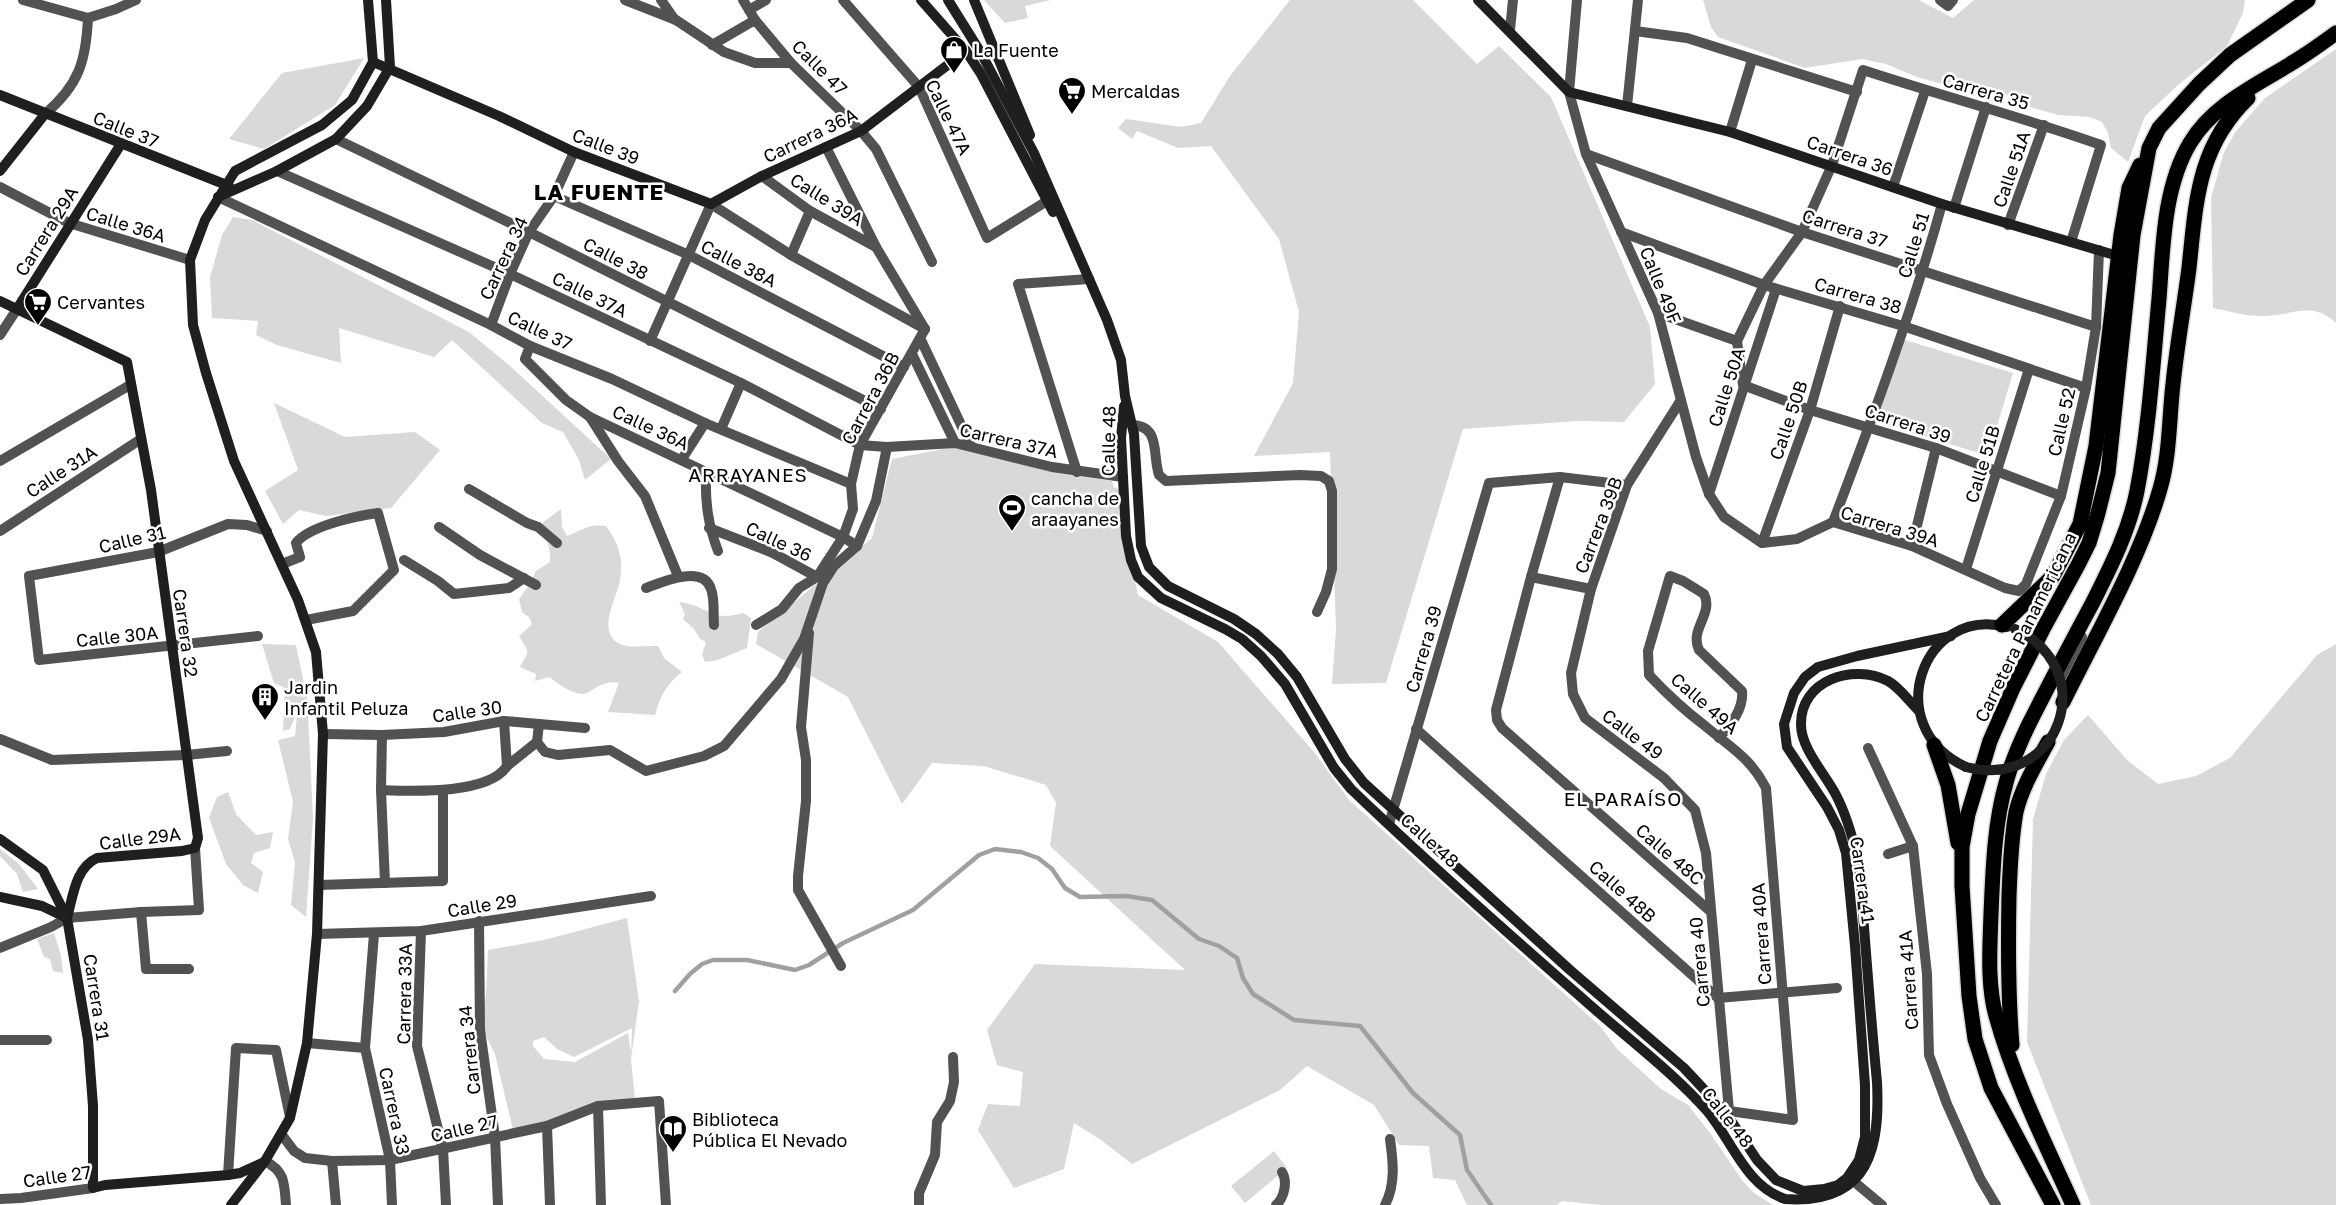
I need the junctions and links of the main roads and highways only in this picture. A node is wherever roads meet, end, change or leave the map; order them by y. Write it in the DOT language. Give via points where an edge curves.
graph roads {
  1 [pos="368,0"];
  2 [pos="386,0"];
  3 [pos="921,0"];
  4 [pos="948,0"];
  5 [pos="974,0"];
  6 [pos="1478,0"];
  7 [pos="2308,0"];
  8 [pos="2336,33"];
  9 [pos="973,39"];
  10 [pos="966,51"];
  11 [pos="995,51"];
  12 [pos="981,54"];
  13 [pos="2303,56"];
  14 [pos="373,62"];
  15 [pos="390,67"];
  16 [pos="0,95"];
  17 [pos="45,114"];
  18 [pos="121,144"];
  19 [pos="2149,148"];
  20 [pos="1034,153"];
  21 [pos="0,171"];
  22 [pos="224,185"];
  23 [pos="242,188"];
  24 [pos="218,197"];
  25 [pos="711,204"];
  26 [pos="1074,248"];
  27 [pos="2118,256"];
  28 [pos="0,301"];
  29 [pos="17,309"];
  30 [pos="1125,396"];
  31 [pos="2009,627"];
  32 [pos="1951,636"];
  33 [pos="2063,702"];
  34 [pos="1918,710"];
  35 [pos="2048,742"];
  36 [pos="1934,745"];
  37 [pos="0,838"];
  38 [pos="195,848"];
  39 [pos="1962,886"];
  40 [pos="0,897"];
  41 [pos="68,918"];
  42 [pos="2014,1070"];
  43 [pos="265,1161"];
  44 [pos="1854,1169"];
  45 [pos="1858,1185"];
  46 [pos="93,1188"];
  47 [pos="1798,1203"];
  48 [pos="231,1205"];
  49 [pos="2053,1205"];
  50 [pos="2073,1205"];
  1 -- 14 [label="main road"];
  2 -- 15 [label="main road"];
  3 -- 10 [label="main road, Calle 48"];
  4 -- 9 [label="main road, Calle 48"];
  5 -- 11 [label="main road, Calle 48"];
  6 -- 27 [label="main road, Carrera 36" via="1569,92 1730,132 1954,208"];
  7 -- 19 [label="highway, Carretera Panamericana" via="2230,55 2159,128"];
  8 -- 13 [label="highway"];
  9 -- 11 [label="main road"];
  9 -- 12 [label="main road, Calle 48"];
  10 -- 25 [label="main road, Carrera 36A" via="861,131 762,176"];
  10 -- 26 [label="main road, Calle 48" via="987,83"];
  11 -- 12 [label="main road" via="989,58"];
  11 -- 20 [label="main road, Calle 48" via="1032,138"];
  12 -- 20 [label="main road, Calle 48"];
  13 -- 33 [label="highway" via="2232,113 2215,139 2203,169 2161,487 2124,578"];
  13 -- 42 [label="highway" via="2231,100 2206,122 2182,158 2170,198 2143,454 2127,530 2043,696 2005,783 1994,868 1990,976 1996,1014"];
  14 -- 15 [label="main road, Calle 39"];
  14 -- 22 [label="main road" via="352,100 322,125 235,170"];
  15 -- 23 [label="main road" via="367,106 336,139"];
  15 -- 25 [label="main road, Calle 39" via="574,152"];
  16 -- 17 [label="main road, Calle 37"];
  17 -- 18 [label="main road, Calle 37"];
  17 -- 21 [label="main road"];
  18 -- 22 [label="main road, Calle 37"];
  18 -- 29 [label="main road, Carrera 29A"];
  19 -- 27 [label="highway" via="2129,188"];
  19 -- 39 [label="highway, Carretera Panamericana" via="2133,235 2108,473 2089,543 2034,646 1990,741 1962,847"];
  20 -- 26 [label="main road, Calle 48"];
  22 -- 23 [label="main road, Calle 37"];
  22 -- 24 [label="main road"];
  23 -- 24 [label="main road"];
  24 -- 43 [label="main road" via="205,220 190,260 193,325 234,461 306,620 317,660 323,734 317,934 307,1043 290,1118"];
  26 -- 30 [label="main road, Calle 48" via="1121,360"];
  27 -- 31 [label="highway" via="2096,446 2080,524 2053,576"];
  28 -- 29 [label="main road"];
  29 -- 38 [label="main road, Carrera 32" via="127,362 151,490 198,838"];
  30 -- 44 [label="main road, Calle 48" via="1134,434 1141,546 1149,567 1168,586 1234,619 1278,654 1297,678 1350,767 1372,791 1684,1068 1728,1112 1761,1166 1776,1180 1803,1190 1824,1189 1838,1185"];
  30 -- 47 [label="main road, Calle 48" via="1121,438 1127,546 1138,577 1161,598 1225,629 1261,656 1285,684 1338,774 1522,946 1674,1079 1716,1122 1759,1183 1778,1196"];
  31 -- 32 [label="main road" via="1976,626"];
  31 -- 33 [label="main road, bridge" via="2027,634 2047,652 2060,675"];
  32 -- 34 [label="main road" via="1930,656 1924,668 1919,681"];
  32 -- 44 [label="main road, Carrera 41" via="1818,667 1805,677 1794,693 1784,724 1787,747 1827,807 1846,853 1866,1110 1865,1137"];
  33 -- 35 [label="main road, bridge" via="2061,716"];
  34 -- 36 [label="main road"];
  34 -- 45 [label="main road, Carrera 41" via="1890,682 1872,674 1855,673 1835,677 1810,694 1800,724 1804,745 1821,768 1847,817 1858,858 1878,1103 1875,1147"];
  35 -- 36 [label="main road, bridge" via="2029,760 2005,770 1979,771 1944,755"];
  35 -- 42 [label="highway, bridge" via="2028,777 2016,810 2013,836 2008,947"];
  36 -- 39 [label="highway" via="1948,785 1956,825"];
  37 -- 41 [label="main road, Carrera 31" via="43,870"];
  38 -- 41 [label="main road, Calle 29A" via="90,861 81,871"];
  39 -- 49 [label="highway, Carretera Panamericana" via="1975,1039 1991,1088"];
  40 -- 41 [label="main road" via="42,906"];
  41 -- 46 [label="main road, Carrera 31" via="88,1040 93,1106"];
  42 -- 50 [label="highway"];
  43 -- 46 [label="main road, Calle 27" via="228,1175"];
  43 -- 48 [label="main road"];
  45 -- 47 [label="main road, Calle 48" via="1852,1192 1831,1202"];
}
